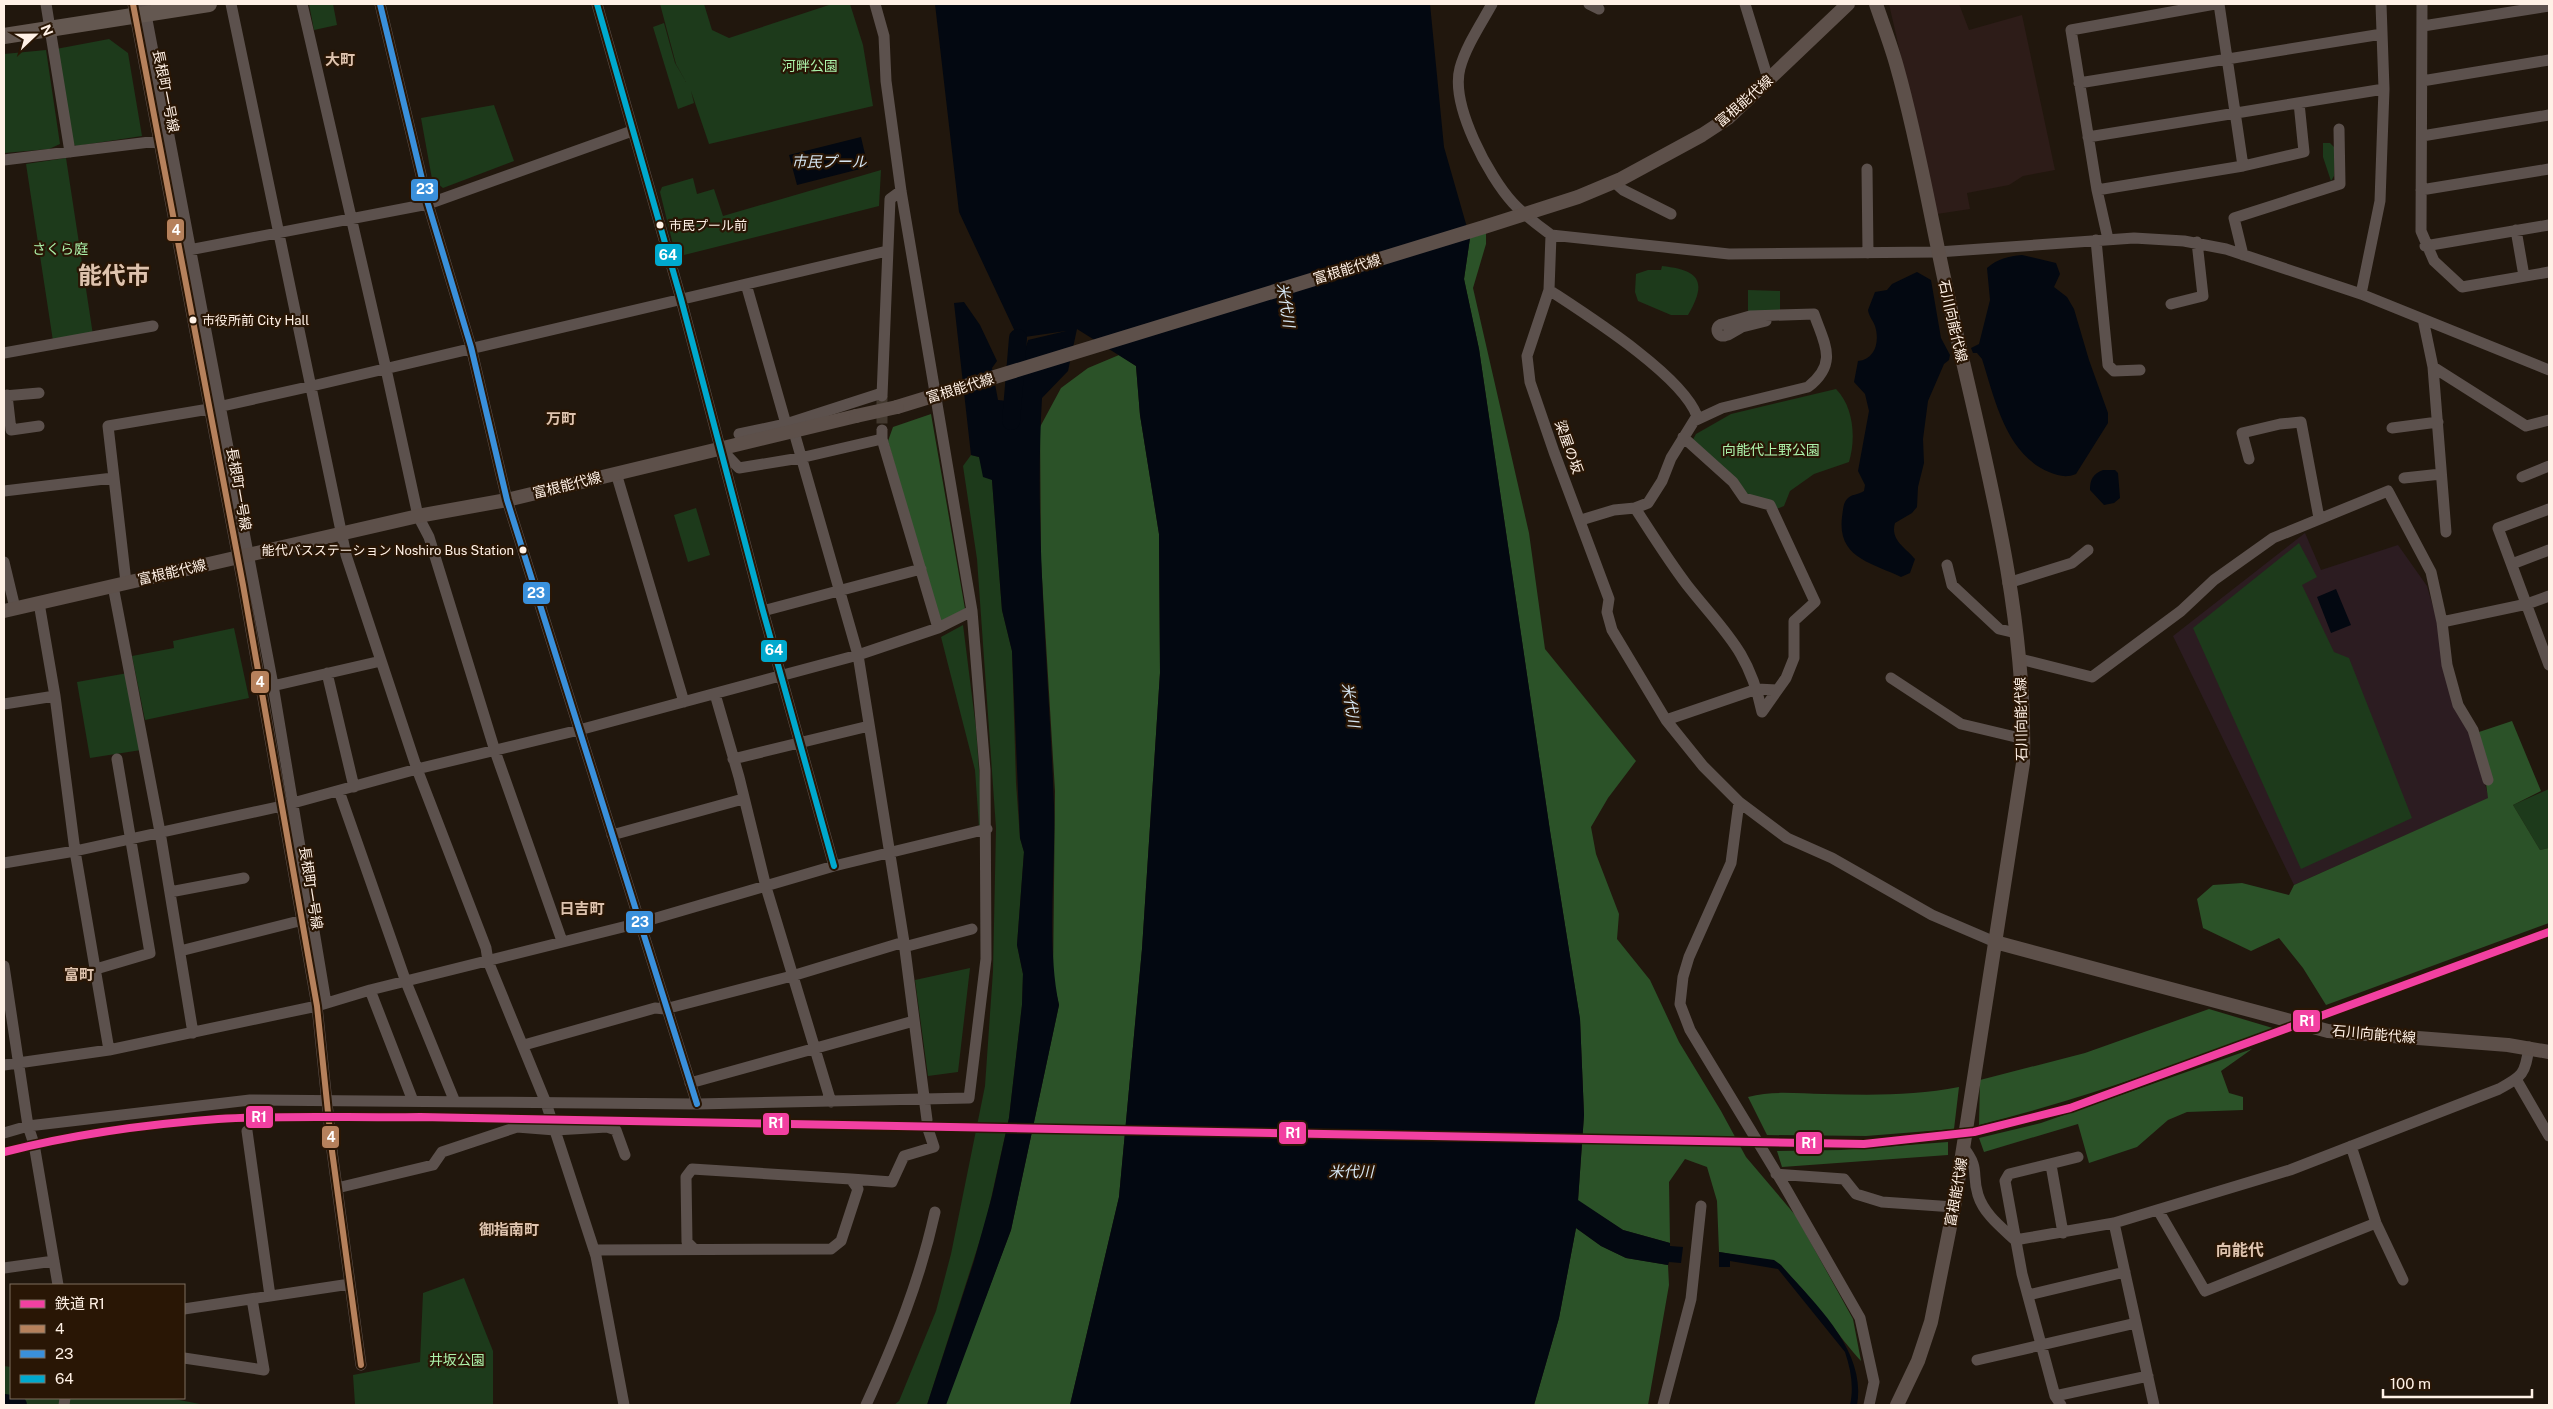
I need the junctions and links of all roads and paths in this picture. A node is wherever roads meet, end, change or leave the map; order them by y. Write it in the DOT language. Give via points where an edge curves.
graph roads {
  1 [pos="46,4"];
  2 [pos="209,4"];
  3 [pos="230,4"];
  4 [pos="302,4"];
  5 [pos="380,4"];
  6 [pos="597,4"];
  7 [pos="874,4"];
  8 [pos="1492,4"];
  9 [pos="1745,4"];
  10 [pos="1848,4"];
  11 [pos="1876,4"];
  12 [pos="2215,4"];
  13 [pos="2220,4"];
  14 [pos="2381,4"];
  15 [pos="2422,4"];
  16 [pos="2549,6"];
  17 [pos="139,9"];
  18 [pos="2423,26"];
  19 [pos="50,30"];
  20 [pos="2382,34"];
  21 [pos="4,36"];
  22 [pos="2229,60"];
  23 [pos="2549,60"];
  24 [pos="1768,80"];
  25 [pos="2422,81"];
  26 [pos="2079,84"];
  27 [pos="2384,88"];
  28 [pos="2299,103"];
  29 [pos="2236,113"];
  30 [pos="2549,115"];
  31 [pos="2339,129"];
  32 [pos="632,131"];
  33 [pos="2422,136"];
  34 [pos="2088,137"];
  35 [pos="164,140"];
  36 [pos="70,152"];
  37 [pos="4,160"];
  38 [pos="2243,166"];
  39 [pos="1867,169"];
  40 [pos="2549,169"];
  41 [pos="1614,182"];
  42 [pos="2097,190"];
  43 [pos="2421,190"];
  44 [pos="901,191"];
  45 [pos="428,204"];
  46 [pos="1524,214"];
  47 [pos="1672,214"];
  48 [pos="350,219"];
  49 [pos="2549,225"];
  50 [pos="2516,230"];
  51 [pos="280,234"];
  52 [pos="1551,235"];
  53 [pos="2102,240"];
  54 [pos="2197,242"];
  55 [pos="2425,246"];
  56 [pos="184,251"];
  57 [pos="887,251"];
  58 [pos="1868,252"];
  59 [pos="1938,252"];
  60 [pos="2243,255"];
  61 [pos="2549,272"];
  62 [pos="2524,276"];
  63 [pos="746,284"];
  64 [pos="1549,290"];
  65 [pos="2361,294"];
  66 [pos="681,299"];
  67 [pos="2171,304"];
  68 [pos="2423,320"];
  69 [pos="153,326"];
  70 [pos="1725,330"];
  71 [pos="471,347"];
  72 [pos="4,353"];
  73 [pos="2434,367"];
  74 [pos="386,368"];
  75 [pos="2140,370"];
  76 [pos="2549,370"];
  77 [pos="312,386"];
  78 [pos="39,393"];
  79 [pos="5,396"];
  80 [pos="936,396"];
  81 [pos="215,408"];
  82 [pos="2549,420"];
  83 [pos="1694,422"];
  84 [pos="2438,422"];
  85 [pos="39,426"];
  86 [pos="790,428"];
  87 [pos="2392,428"];
  88 [pos="739,434"];
  89 [pos="1683,437"];
  90 [pos="720,448"];
  91 [pos="800,458"];
  92 [pos="2249,458"];
  93 [pos="2549,466"];
  94 [pos="616,473"];
  95 [pos="2442,474"];
  96 [pos="2522,477"];
  97 [pos="113,478"];
  98 [pos="2404,478"];
  99 [pos="4,491"];
  100 [pos="507,500"];
  101 [pos="1635,508"];
  102 [pos="2549,509"];
  103 [pos="418,516"];
  104 [pos="2319,518"];
  105 [pos="1581,520"];
  106 [pos="2446,532"];
  107 [pos="340,533"];
  108 [pos="2088,550"];
  109 [pos="2549,550"];
  110 [pos="242,556"];
  111 [pos="4,562"];
  112 [pos="2512,564"];
  113 [pos="1947,565"];
  114 [pos="921,569"];
  115 [pos="2008,583"];
  116 [pos="120,584"];
  117 [pos="839,590"];
  118 [pos="2549,596"];
  119 [pos="39,603"];
  120 [pos="2527,604"];
  121 [pos="9,610"];
  122 [pos="763,611"];
  123 [pos="972,611"];
  124 [pos="2442,622"];
  125 [pos="938,628"];
  126 [pos="2016,633"];
  127 [pos="2546,646"];
  128 [pos="858,655"];
  129 [pos="2020,659"];
  130 [pos="381,662"];
  131 [pos="2549,665"];
  132 [pos="327,673"];
  133 [pos="781,676"];
  134 [pos="1892,678"];
  135 [pos="274,685"];
  136 [pos="1757,689"];
  137 [pos="262,690"];
  138 [pos="1777,690"];
  139 [pos="715,694"];
  140 [pos="55,696"];
  141 [pos="684,702"];
  142 [pos="4,704"];
  143 [pos="1666,720"];
  144 [pos="869,726"];
  145 [pos="580,730"];
  146 [pos="2024,739"];
  147 [pos="799,744"];
  148 [pos="495,751"];
  149 [pos="117,759"];
  150 [pos="733,759"];
  151 [pos="417,769"];
  152 [pos="2488,780"];
  153 [pos="354,787"];
  154 [pos="339,791"];
  155 [pos="743,799"];
  156 [pos="1739,802"];
  157 [pos="288,805"];
  158 [pos="987,829"];
  159 [pos="160,832"];
  160 [pos="612,835"];
  161 [pos="131,838"];
  162 [pos="75,851"];
  163 [pos="889,854"];
  164 [pos="4,863"];
  165 [pos="834,866"];
  166 [pos="244,878"];
  167 [pos="766,887"];
  168 [pos="170,892"];
  169 [pos="306,920"];
  170 [pos="639,923"];
  171 [pos="972,929"];
  172 [pos="562,941"];
  173 [pos="1995,942"];
  174 [pos="904,944"];
  175 [pos="180,951"];
  176 [pos="488,961"];
  177 [pos="4,966"];
  178 [pos="96,969"];
  179 [pos="792,976"];
  180 [pos="5,981"];
  181 [pos="406,982"];
  182 [pos="370,990"];
  183 [pos="321,1005"];
  184 [pos="665,1009"];
  185 [pos="914,1021"];
  186 [pos="194,1033"];
  187 [pos="524,1045"];
  188 [pos="815,1047"];
  189 [pos="2529,1048"];
  190 [pos="109,1050"];
  191 [pos="2549,1052"];
  192 [pos="20,1062"];
  193 [pos="4,1065"];
  194 [pos="2516,1080"];
  195 [pos="690,1083"];
  196 [pos="924,1099"];
  197 [pos="326,1100"];
  198 [pos="413,1101"];
  199 [pos="455,1102"];
  200 [pos="831,1102"];
  201 [pos="546,1103"];
  202 [pos="696,1104"];
  203 [pos="28,1126"];
  204 [pos="555,1130"];
  205 [pos="248,1131"];
  206 [pos="4,1134"];
  207 [pos="2549,1136"];
  208 [pos="2350,1146"];
  209 [pos="1963,1147"];
  210 [pos="625,1155"];
  211 [pos="2078,1157"];
  212 [pos="2051,1165"];
  213 [pos="1776,1174"];
  214 [pos="851,1179"];
  215 [pos="337,1188"];
  216 [pos="1701,1206"];
  217 [pos="1954,1207"];
  218 [pos="2158,1210"];
  219 [pos="936,1212"];
  220 [pos="2114,1223"];
  221 [pos="2376,1223"];
  222 [pos="2062,1233"];
  223 [pos="2015,1240"];
  224 [pos="694,1249"];
  225 [pos="594,1250"];
  226 [pos="54,1261"];
  227 [pos="4,1268"];
  228 [pos="2125,1272"];
  229 [pos="2403,1280"];
  230 [pos="58,1284"];
  231 [pos="350,1284"];
  232 [pos="270,1296"];
  233 [pos="2028,1296"];
  234 [pos="252,1299"];
  235 [pos="185,1309"];
  236 [pos="2136,1323"];
  237 [pos="2041,1345"];
  238 [pos="185,1358"];
  239 [pos="1977,1360"];
  240 [pos="362,1365"];
  241 [pos="2148,1376"];
  242 [pos="2058,1401"];
  243 [pos="624,1405"];
  244 [pos="866,1405"];
  245 [pos="1663,1405"];
  246 [pos="1869,1405"];
  247 [pos="1896,1405"];
  248 [pos="2154,1405"];
  1 -- 19 [label="street"];
  2 -- 17 [label="highway"];
  3 -- 51 [label="street"];
  4 -- 48 [label="street"];
  5 -- 45 [label="street"];
  6 -- 32 [label="street"];
  7 -- 44 [label="street" via="884,36 886,81"];
  8 -- 46 [label="street" via="1465,54 1458,86 1466,123 1475,145 1512,202"];
  9 -- 24 [label="street"];
  10 -- 24 [label="main road, 富根能代線"];
  11 -- 59 [label="main road, 石川向能代線" via="1899,74"];
  12 -- 26 [label="street" via="2071,30"];
  13 -- 22 [label="street"];
  14 -- 20 [label="street"];
  15 -- 18 [label="street"];
  16 -- 18 [label="street"];
  17 -- 19 [label="highway"];
  17 -- 35 [label="street, 長根町一号線"];
  18 -- 25 [label="street"];
  19 -- 21 [label="highway"];
  19 -- 36 [label="street"];
  20 -- 22 [label="street"];
  20 -- 27 [label="street"];
  22 -- 26 [label="street"];
  22 -- 29 [label="street"];
  23 -- 25 [label="street"];
  24 -- 41 [label="main road, 富根能代線" via="1721,122 1662,158"];
  25 -- 33 [label="street"];
  26 -- 34 [label="street"];
  27 -- 28 [label="street"];
  27 -- 65 [label="street" via="2380,201"];
  28 -- 29 [label="street"];
  28 -- 38 [label="street" via="2304,152"];
  29 -- 34 [label="street"];
  29 -- 38 [label="street"];
  30 -- 33 [label="street"];
  31 -- 60 [label="street" via="2340,184 2234,218"];
  32 -- 45 [label="street"];
  32 -- 66 [label="street"];
  33 -- 43 [label="street"];
  34 -- 42 [label="street"];
  35 -- 36 [label="street"];
  35 -- 56 [label="street, 長根町一号線"];
  36 -- 37 [label="street"];
  38 -- 42 [label="street"];
  39 -- 58 [label="street"];
  40 -- 43 [label="street"];
  41 -- 46 [label="main road, 富根能代線"];
  41 -- 47 [label="street" via="1623,190"];
  42 -- 53 [label="street"];
  43 -- 55 [label="street" via="2421,231"];
  44 -- 57 [label="street" via="890,199"];
  44 -- 80 [label="street"];
  45 -- 48 [label="street"];
  45 -- 71 [label="street"];
  46 -- 52 [label="street"];
  46 -- 80 [label="main road, 富根能代線"];
  48 -- 51 [label="street"];
  48 -- 74 [label="street"];
  49 -- 50 [label="street"];
  50 -- 55 [label="street"];
  50 -- 62 [label="street"];
  51 -- 56 [label="street"];
  51 -- 77 [label="street"];
  52 -- 58 [label="street" via="1729,254"];
  52 -- 64 [label="street, 梁屋の坂"];
  53 -- 54 [label="street" via="2158,238"];
  53 -- 59 [label="street"];
  53 -- 75 [label="street" via="2108,365 2114,371"];
  54 -- 60 [label="street"];
  54 -- 67 [label="street" via="2203,296"];
  55 -- 62 [label="street" via="2434,261 2462,287"];
  56 -- 81 [label="street, 長根町一号線"];
  57 -- 63 [label="street"];
  57 -- 86 [label="street" via="882,394"];
  58 -- 59 [label="street"];
  59 -- 115 [label="main road, 石川向能代線" via="1990,481"];
  60 -- 65 [label="street"];
  61 -- 62 [label="street"];
  63 -- 66 [label="street"];
  63 -- 86 [label="street"];
  64 -- 83 [label="street" via="1671,379 1693,405 1698,416"];
  64 -- 105 [label="street, 梁屋の坂" via="1527,356 1530,382"];
  65 -- 68 [label="street"];
  66 -- 71 [label="street"];
  66 -- 90 [label="street"];
  68 -- 73 [label="street"];
  68 -- 76 [label="street"];
  69 -- 72 [label="street"];
  70 -- 83 [label="street" via="1762,321 1815,316 1828,354 1816,381 1798,391 1722,408"];
  71 -- 74 [label="street"];
  71 -- 100 [label="street"];
  73 -- 82 [label="street" via="2526,426"];
  73 -- 84 [label="street"];
  74 -- 77 [label="street"];
  74 -- 103 [label="street"];
  77 -- 81 [label="street"];
  77 -- 107 [label="street"];
  78 -- 79 [label="street"];
  79 -- 85 [label="street" via="11,430"];
  80 -- 86 [label="main road, 富根能代線, bridge"];
  80 -- 123 [label="street"];
  81 -- 97 [label="street" via="108,426"];
  81 -- 110 [label="street, 長根町一号線"];
  83 -- 89 [label="street"];
  84 -- 87 [label="street"];
  84 -- 95 [label="street"];
  86 -- 88 [label="street"];
  86 -- 90 [label="main road, 富根能代線"];
  86 -- 91 [label="street"];
  89 -- 101 [label="street" via="1648,503"];
  89 -- 138 [label="street" via="1733,482 1744,498 1770,505 1815,602 1794,621 1794,658"];
  90 -- 91 [label="street" via="739,468"];
  90 -- 94 [label="main road, 富根能代線"];
  90 -- 122 [label="street"];
  91 -- 114 [label="street" via="882,435"];
  91 -- 117 [label="street"];
  92 -- 104 [label="street" via="2242,432 2301,422"];
  93 -- 96 [label="street"];
  94 -- 100 [label="main road, 富根能代線"];
  94 -- 141 [label="street"];
  95 -- 98 [label="street"];
  95 -- 106 [label="street"];
  97 -- 99 [label="street"];
  97 -- 116 [label="street"];
  100 -- 103 [label="main road, 富根能代線"];
  100 -- 145 [label="street"];
  101 -- 105 [label="street" via="1614,510"];
  101 -- 136 [label="street" via="1686,584 1736,644"];
  102 -- 112 [label="street" via="2498,528"];
  103 -- 107 [label="main road, 富根能代線"];
  103 -- 148 [label="street" via="432,546"];
  104 -- 124 [label="street" via="2388,491 2431,572"];
  104 -- 129 [label="street" via="2273,538 2249,553 2180,611 2092,677"];
  105 -- 143 [label="street, 梁屋の坂" via="1609,599 1607,612 1612,630"];
  107 -- 110 [label="main road, 富根能代線"];
  107 -- 130 [label="street"];
  108 -- 115 [label="street" via="2072,563"];
  109 -- 112 [label="street"];
  110 -- 116 [label="main road, 富根能代線"];
  110 -- 135 [label="street"];
  110 -- 137 [label="street, 長根町一号線"];
  111 -- 121 [label="street"];
  112 -- 120 [label="street"];
  113 -- 126 [label="street" via="1952,585 1999,629"];
  114 -- 117 [label="street"];
  114 -- 125 [label="street"];
  115 -- 126 [label="main road, 石川向能代線"];
  116 -- 119 [label="main road, 富根能代線"];
  116 -- 159 [label="street"];
  117 -- 122 [label="street"];
  117 -- 128 [label="street"];
  118 -- 120 [label="street"];
  119 -- 121 [label="main road, 富根能代線"];
  119 -- 140 [label="street"];
  120 -- 124 [label="street"];
  120 -- 127 [label="street"];
  122 -- 133 [label="street"];
  123 -- 125 [label="street"];
  123 -- 158 [label="street"];
  124 -- 152 [label="street" via="2458,704 2473,730"];
  125 -- 128 [label="street"];
  126 -- 129 [label="main road, 石川向能代線"];
  127 -- 131 [label="street"];
  128 -- 133 [label="street"];
  128 -- 144 [label="street"];
  129 -- 146 [label="main road, 石川向能代線"];
  130 -- 132 [label="street"];
  130 -- 151 [label="street"];
  132 -- 135 [label="street"];
  132 -- 153 [label="street"];
  133 -- 139 [label="street"];
  133 -- 147 [label="street"];
  134 -- 146 [label="street" via="1961,724"];
  135 -- 137 [label="street"];
  135 -- 157 [label="street"];
  136 -- 138 [label="street"];
  136 -- 138 [label="street" via="1762,712"];
  136 -- 143 [label="street"];
  137 -- 157 [label="street, 長根町一号線"];
  139 -- 141 [label="street"];
  139 -- 150 [label="street"];
  140 -- 142 [label="street"];
  140 -- 162 [label="street"];
  141 -- 145 [label="street"];
  143 -- 156 [label="street, 梁屋の坂"];
  144 -- 147 [label="street"];
  144 -- 163 [label="street"];
  145 -- 148 [label="street"];
  145 -- 160 [label="street"];
  146 -- 173 [label="main road, 石川向能代線"];
  147 -- 150 [label="street"];
  147 -- 165 [label="street"];
  148 -- 151 [label="street"];
  148 -- 172 [label="street"];
  149 -- 161 [label="street"];
  150 -- 155 [label="street"];
  151 -- 153 [label="street"];
  151 -- 176 [label="street" via="486,948"];
  153 -- 154 [label="street"];
  154 -- 157 [label="street"];
  154 -- 181 [label="street"];
  155 -- 160 [label="street"];
  155 -- 167 [label="street"];
  156 -- 173 [label="street, 梁屋の坂" via="1787,838 1832,858 1932,915"];
  156 -- 213 [label="street" via="1731,864 1690,958 1680,1004 1690,1030"];
  157 -- 159 [label="street"];
  157 -- 169 [label="street, 長根町一号線"];
  158 -- 163 [label="street"];
  158 -- 196 [label="street" via="986,959 969,1098"];
  159 -- 161 [label="street"];
  159 -- 168 [label="street"];
  160 -- 170 [label="street"];
  161 -- 162 [label="street"];
  161 -- 178 [label="street" via="150,953"];
  162 -- 164 [label="street"];
  162 -- 178 [label="street"];
  163 -- 165 [label="street"];
  163 -- 174 [label="street"];
  165 -- 167 [label="street"];
  166 -- 168 [label="street"];
  167 -- 170 [label="street"];
  167 -- 179 [label="street"];
  168 -- 175 [label="street"];
  169 -- 175 [label="street"];
  169 -- 183 [label="street, 長根町一号線"];
  170 -- 172 [label="street"];
  170 -- 184 [label="street"];
  171 -- 174 [label="street"];
  172 -- 176 [label="street"];
  173 -- 189 [label="main road, 石川向能代線" via="2328,1031"];
  173 -- 209 [label="main road, 富根能代線"];
  174 -- 179 [label="street"];
  174 -- 185 [label="street"];
  175 -- 186 [label="street"];
  176 -- 181 [label="street"];
  176 -- 187 [label="street"];
  177 -- 180 [label="street"];
  178 -- 190 [label="street"];
  179 -- 184 [label="street"];
  179 -- 188 [label="street"];
  180 -- 192 [label="street"];
  181 -- 182 [label="street"];
  181 -- 199 [label="street"];
  182 -- 183 [label="street"];
  182 -- 198 [label="street"];
  183 -- 186 [label="street"];
  183 -- 197 [label="street, 長根町一号線"];
  184 -- 187 [label="street" via="655,1008"];
  184 -- 195 [label="street"];
  185 -- 188 [label="street"];
  185 -- 196 [label="street"];
  186 -- 190 [label="street"];
  187 -- 201 [label="street"];
  188 -- 195 [label="street"];
  188 -- 200 [label="street"];
  189 -- 191 [label="main road, 石川向能代線"];
  189 -- 194 [label="street" via="2526,1071"];
  190 -- 192 [label="street"];
  192 -- 193 [label="street"];
  192 -- 203 [label="street"];
  194 -- 207 [label="street"];
  194 -- 208 [label="street"];
  195 -- 202 [label="street"];
  196 -- 200 [label="street"];
  196 -- 214 [label="street" via="934,1147 904,1156 892,1182"];
  197 -- 198 [label="street"];
  197 -- 203 [label="street" via="250,1100"];
  197 -- 215 [label="street, 長根町一号線"];
  198 -- 199 [label="street"];
  199 -- 201 [label="street"];
  200 -- 202 [label="street"];
  201 -- 202 [label="street"];
  201 -- 204 [label="street"];
  203 -- 206 [label="street"];
  203 -- 226 [label="street"];
  204 -- 210 [label="street" via="607,1127 616,1130"];
  204 -- 215 [label="street" via="517,1128 442,1152 433,1165"];
  204 -- 225 [label="street"];
  205 -- 232 [label="street"];
  208 -- 218 [label="street" via="2290,1170"];
  208 -- 221 [label="street"];
  209 -- 217 [label="main road, 富根能代線"];
  209 -- 223 [label="street" via="1974,1161 1978,1194 1990,1216"];
  211 -- 212 [label="street"];
  212 -- 222 [label="street"];
  212 -- 223 [label="street" via="2009,1174 2005,1181"];
  213 -- 217 [label="street" via="1844,1179 1856,1194 1882,1202"];
  213 -- 246 [label="street" via="1860,1318 1874,1382"];
  214 -- 224 [label="street" via="858,1189 841,1241 831,1249"];
  214 -- 224 [label="street" via="692,1169 686,1177 687,1242"];
  215 -- 231 [label="street, 長根町一号線"];
  216 -- 245 [label="street" via="1695,1278"];
  217 -- 247 [label="main road, 富根能代線" via="1931,1322 1918,1361"];
  218 -- 220 [label="street"];
  218 -- 221 [label="street" via="2205,1291"];
  219 -- 244 [label="street" via="924,1260 894,1346"];
  220 -- 222 [label="street"];
  220 -- 228 [label="street"];
  221 -- 229 [label="street"];
  222 -- 223 [label="street"];
  223 -- 233 [label="street"];
  224 -- 225 [label="street"];
  225 -- 243 [label="street"];
  226 -- 227 [label="street"];
  226 -- 230 [label="street"];
  228 -- 233 [label="street"];
  228 -- 236 [label="street"];
  231 -- 232 [label="street"];
  231 -- 240 [label="street, 長根町一号線"];
  232 -- 234 [label="street"];
  233 -- 237 [label="street"];
  234 -- 235 [label="street"];
  234 -- 238 [label="street" via="264,1370"];
  236 -- 237 [label="street"];
  236 -- 241 [label="street"];
  237 -- 239 [label="street"];
  237 -- 242 [label="street"];
  241 -- 242 [label="street"];
  241 -- 248 [label="street"];
}
